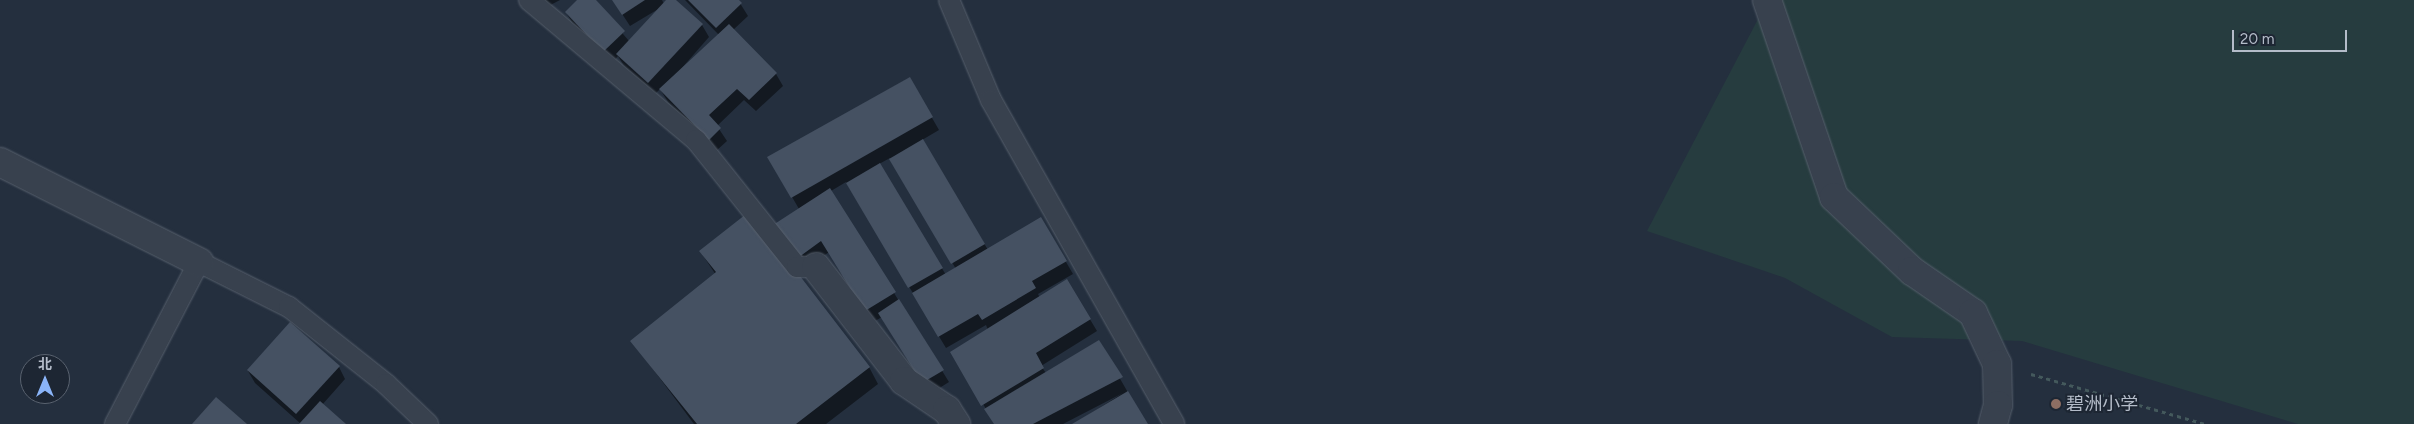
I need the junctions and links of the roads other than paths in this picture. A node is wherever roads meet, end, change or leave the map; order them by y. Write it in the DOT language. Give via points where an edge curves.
graph roads {
  1 [pos="529,0"];
  2 [pos="949,0"];
  3 [pos="1767,0"];
  4 [pos="0,162"];
  5 [pos="199,262"];
  6 [pos="816,267"];
  7 [pos="115,424"];
  8 [pos="428,424"];
  9 [pos="956,424"];
  10 [pos="1174,424"];
  11 [pos="1993,424"];
  1 -- 6 [label="lane" via="696,140 797,267"];
  2 -- 10 [label="lane" via="991,100"];
  3 -- 11 [label="street" via="1834,198 1912,271 1973,313 1996,364 1998,405"];
  4 -- 5 [label="street"];
  5 -- 7 [label="lane"];
  5 -- 8 [label="lane" via="288,307 386,384"];
  6 -- 9 [label="street" via="904,381 946,410"];
}
